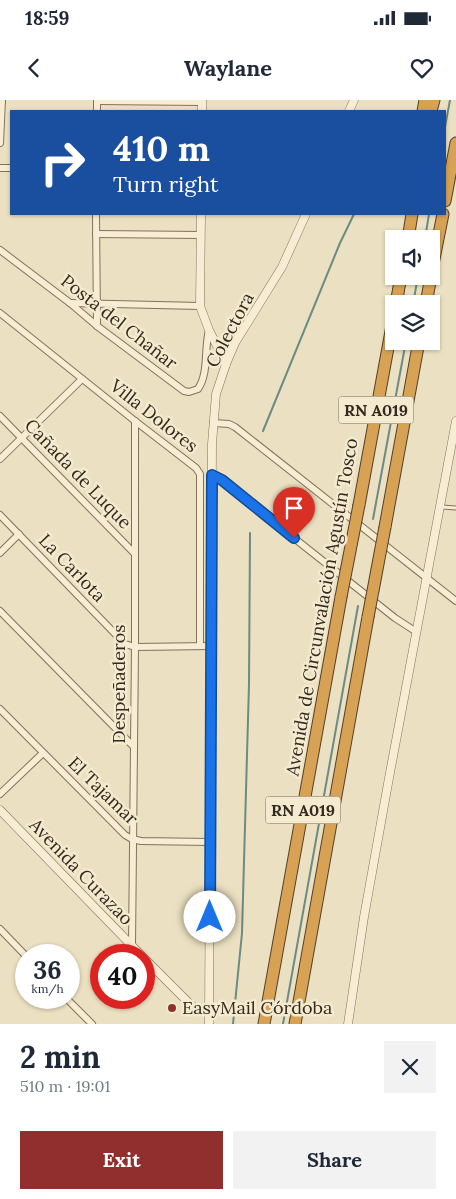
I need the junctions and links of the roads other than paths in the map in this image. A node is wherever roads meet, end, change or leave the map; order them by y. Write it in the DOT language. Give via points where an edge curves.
graph roads {
  1 [pos="2,100"];
  2 [pos="97,100"];
  3 [pos="202,101"];
  4 [pos="0,143"];
  5 [pos="456,143"];
  6 [pos="446,196"];
  7 [pos="96,215"];
  8 [pos="201,215"];
  9 [pos="306,215"];
  10 [pos="408,215"];
  11 [pos="412,215"];
  12 [pos="443,215"];
  13 [pos="407,230"];
  14 [pos="409,230"];
  15 [pos="440,230"];
  16 [pos="96,234"];
  17 [pos="201,235"];
  18 [pos="0,250"];
  19 [pos="70,303"];
  20 [pos="96,304"];
  21 [pos="200,306"];
  22 [pos="0,313"];
  23 [pos="97,326"];
  24 [pos="209,330"];
  25 [pos="387,350"];
  26 [pos="417,350"];
  27 [pos="226,364"];
  28 [pos="82,379"];
  29 [pos="0,416"];
  30 [pos="135,421"];
  31 [pos="456,421"];
  32 [pos="213,423"];
  33 [pos="21,438"];
  34 [pos="0,459"];
  35 [pos="452,463"];
  36 [pos="212,475"];
  37 [pos="440,506"];
  38 [pos="456,508"];
  39 [pos="0,515"];
  40 [pos="19,534"];
  41 [pos="0,552"];
  42 [pos="134,553"];
  43 [pos="426,576"];
  44 [pos="456,601"];
  45 [pos="0,611"];
  46 [pos="415,631"];
  47 [pos="200,646"];
  48 [pos="210,646"];
  49 [pos="135,647"];
  50 [pos="0,709"];
  51 [pos="134,746"];
  52 [pos="43,753"];
  53 [pos="0,794"];
  54 [pos="0,810"];
  55 [pos="3,819"];
  56 [pos="132,839"];
  57 [pos="210,842"];
  58 [pos="0,929"];
  59 [pos="130,944"];
  60 [pos="132,944"];
  61 [pos="15,945"];
  62 [pos="155,969"];
  63 [pos="77,1009"];
  64 [pos="209,1010"];
  65 [pos="92,1024"];
  66 [pos="209,1024"];
  67 [pos="264,1024"];
  68 [pos="295,1024"];
  69 [pos="348,1024"];
  1 -- 4 [label="street"];
  2 -- 3 [label="street"];
  5 -- 6 [label="highway"];
  7 -- 16 [label="street"];
  8 -- 17 [label="street"];
  9 -- 27 [label="street, Colectora" via="282,267 235,343"];
  10 -- 13 [label="highway"];
  11 -- 14 [label="highway"];
  12 -- 15 [label="highway"];
  16 -- 17 [label="street"];
  16 -- 20 [label="street"];
  17 -- 21 [label="street"];
  18 -- 19 [label="street, Posta del Chañar"];
  19 -- 20 [label="street"];
  19 -- 23 [label="street, Posta del Chañar"];
  20 -- 21 [label="street"];
  20 -- 23 [label="street"];
  21 -- 24 [label="street"];
  22 -- 28 [label="street, Villa Dolores"];
  23 -- 24 [label="street, Posta del Chañar" via="189,392 198,389 204,378"];
  24 -- 27 [label="street"];
  25 -- 67 [label="highway, Avenida de Circunvalación Agustín Tosco / RN A019, bridge"];
  26 -- 68 [label="highway, RN A019, bridge"];
  27 -- 32 [label="street, Colectora" via="216,394"];
  28 -- 30 [label="street, Villa Dolores"];
  28 -- 33 [label="street"];
  29 -- 33 [label="street, Cañada de Luque"];
  30 -- 42 [label="street, Despeñaderos"];
  30 -- 47 [label="street, Villa Dolores" via="200,474"];
  31 -- 35 [label="street"];
  32 -- 36 [label="street, Colectora"];
  32 -- 43 [label="street" via="235,428"];
  33 -- 34 [label="street"];
  33 -- 42 [label="street, Cañada de Luque"];
  35 -- 37 [label="street"];
  36 -- 46 [label="street"];
  36 -- 48 [label="street, Colectora"];
  37 -- 38 [label="lane"];
  37 -- 43 [label="street"];
  39 -- 40 [label="street, La Carlota"];
  40 -- 41 [label="street"];
  40 -- 49 [label="street, La Carlota" via="125,644"];
  42 -- 49 [label="street, Despeñaderos"];
  43 -- 44 [label="street"];
  43 -- 46 [label="street"];
  45 -- 51 [label="street"];
  46 -- 69 [label="street"];
  47 -- 48 [label="street"];
  47 -- 49 [label="street"];
  48 -- 57 [label="street, Colectora"];
  49 -- 51 [label="street, Despeñaderos"];
  50 -- 52 [label="street, El Tajamar"];
  51 -- 56 [label="street, Despeñaderos"];
  52 -- 53 [label="street"];
  52 -- 56 [label="street, El Tajamar"];
  54 -- 55 [label="street, Avenida Curazao"];
  55 -- 59 [label="street, Avenida Curazao"];
  56 -- 57 [label="street, El Tajamar"];
  56 -- 60 [label="street, Despeñaderos"];
  57 -- 64 [label="street, Colectora"];
  58 -- 61 [label="street"];
  62 -- 64 [label="street" via="191,1005 198,1010"];
  63 -- 65 [label="street"];
  64 -- 66 [label="street, Colectora"];
}
